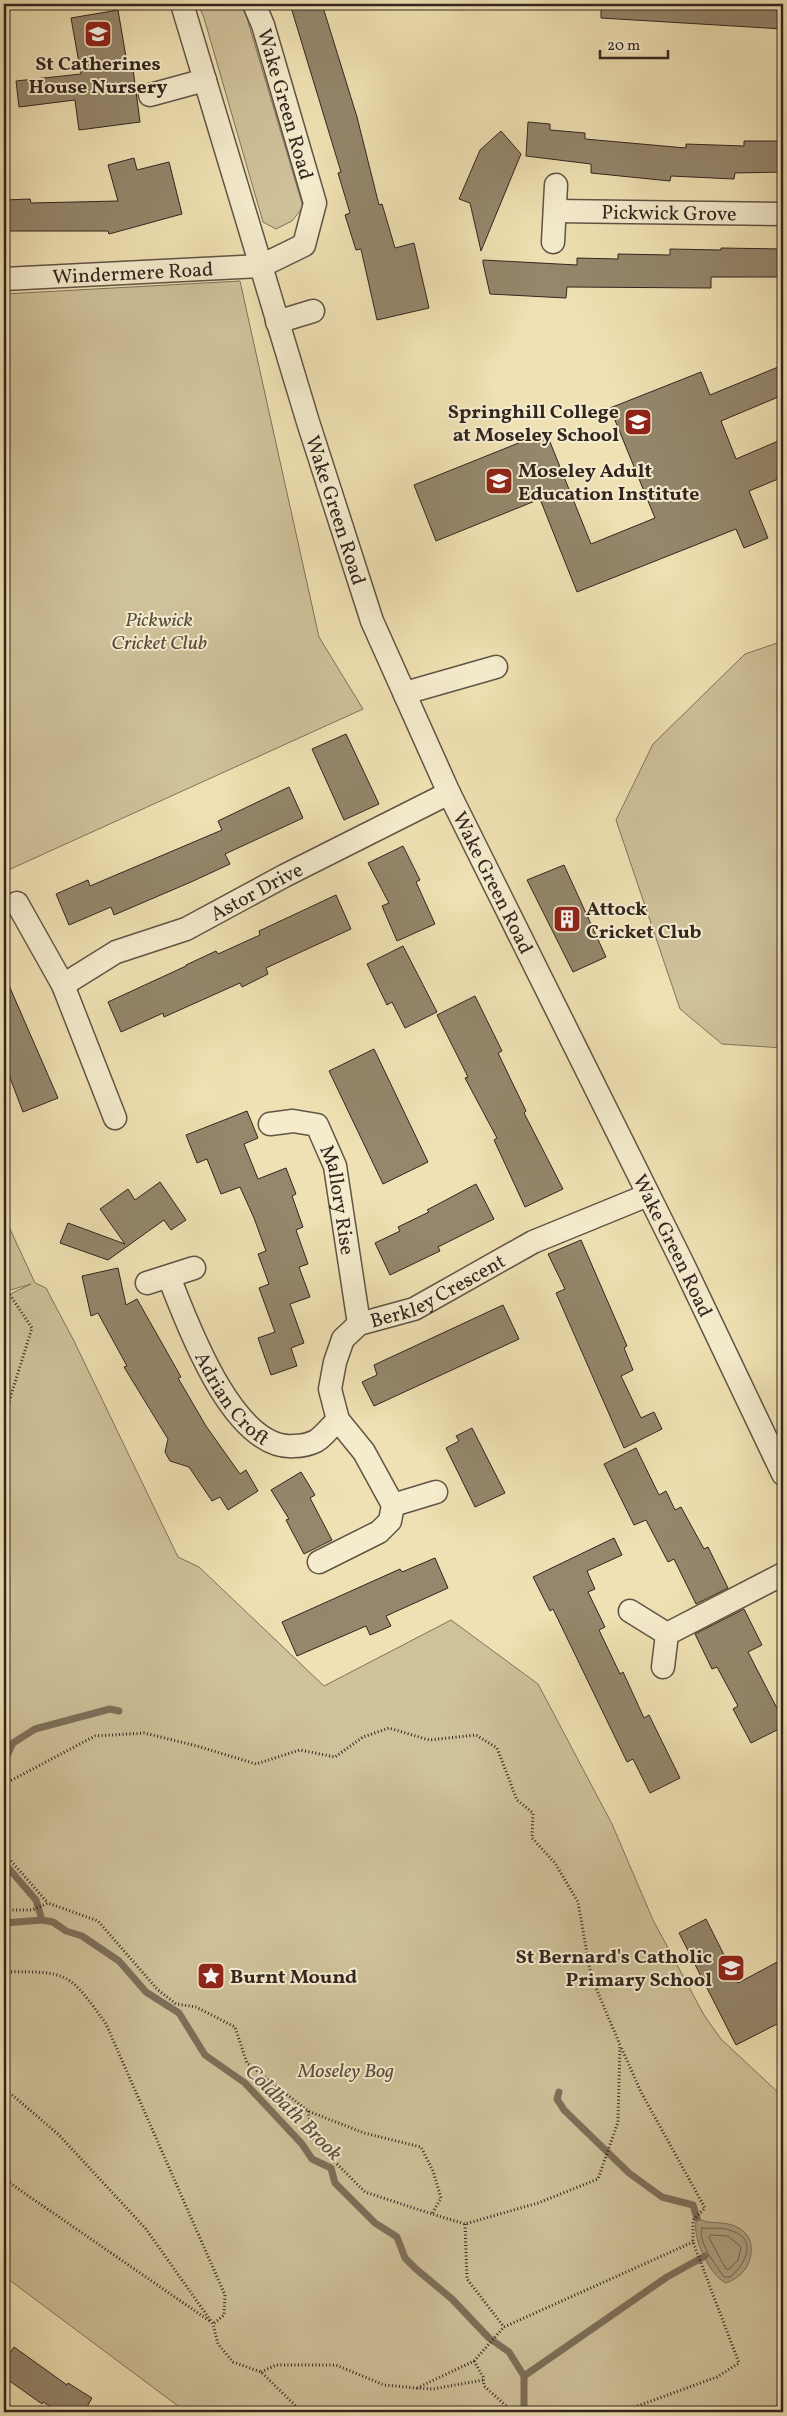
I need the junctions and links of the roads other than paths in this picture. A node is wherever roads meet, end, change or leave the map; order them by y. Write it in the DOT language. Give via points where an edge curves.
graph roads {
  1 [pos="182,4"];
  2 [pos="254,4"];
  3 [pos="205,80"];
  4 [pos="150,95"];
  5 [pos="556,185"];
  6 [pos="555,211"];
  7 [pos="783,214"];
  8 [pos="553,242"];
  9 [pos="260,266"];
  10 [pos="4,279"];
  11 [pos="313,311"];
  12 [pos="278,322"];
  13 [pos="496,666"];
  14 [pos="405,694"];
  15 [pos="448,793"];
  16 [pos="17,904"];
  17 [pos="63,985"];
  18 [pos="115,1118"];
  19 [pos="270,1124"];
  20 [pos="648,1195"];
  21 [pos="194,1268"];
  22 [pos="169,1277"];
  23 [pos="147,1283"];
  24 [pos="359,1324"];
  25 [pos="338,1420"];
  26 [pos="783,1474"];
  27 [pos="436,1492"];
  28 [pos="392,1505"];
  29 [pos="319,1562"];
  30 [pos="783,1574"];
  31 [pos="630,1611"];
  32 [pos="667,1634"];
  33 [pos="664,1667"];
  1 -- 3 [label="street, Wake Green Road"];
  2 -- 9 [label="street, Wake Green Road" via="315,203 304,245"];
  3 -- 4 [label="street"];
  3 -- 9 [label="street, Wake Green Road"];
  5 -- 6 [label="street"];
  6 -- 7 [label="street, Pickwick Grove"];
  6 -- 8 [label="street"];
  9 -- 10 [label="street, Windermere Road"];
  9 -- 12 [label="street, Wake Green Road"];
  11 -- 12 [label="street"];
  12 -- 14 [label="street, Wake Green Road" via="372,621"];
  13 -- 14 [label="street"];
  14 -- 15 [label="street, Wake Green Road"];
  15 -- 17 [label="street, Astor Drive" via="186,929 116,952"];
  15 -- 20 [label="street, Wake Green Road"];
  16 -- 17 [label="street"];
  17 -- 18 [label="street"];
  19 -- 24 [label="street, Mallory Rise" via="293,1121 318,1126 334,1166"];
  20 -- 24 [label="street, Berkley Crescent" via="533,1242 414,1309"];
  20 -- 26 [label="street, Wake Green Road"];
  21 -- 22 [label="street"];
  22 -- 23 [label="street"];
  22 -- 25 [label="street, Adrian Croft" via="218,1388 246,1424 267,1440 283,1447 315,1442"];
  24 -- 25 [label="street, Berkley Crescent" via="344,1338 335,1362 330,1389"];
  25 -- 28 [label="street, Berkley Crescent" via="364,1452"];
  27 -- 28 [label="street"];
  28 -- 29 [label="street" via="390,1521 379,1532"];
  30 -- 32 [label="street"];
  31 -- 32 [label="street"];
  32 -- 33 [label="street"];
}
